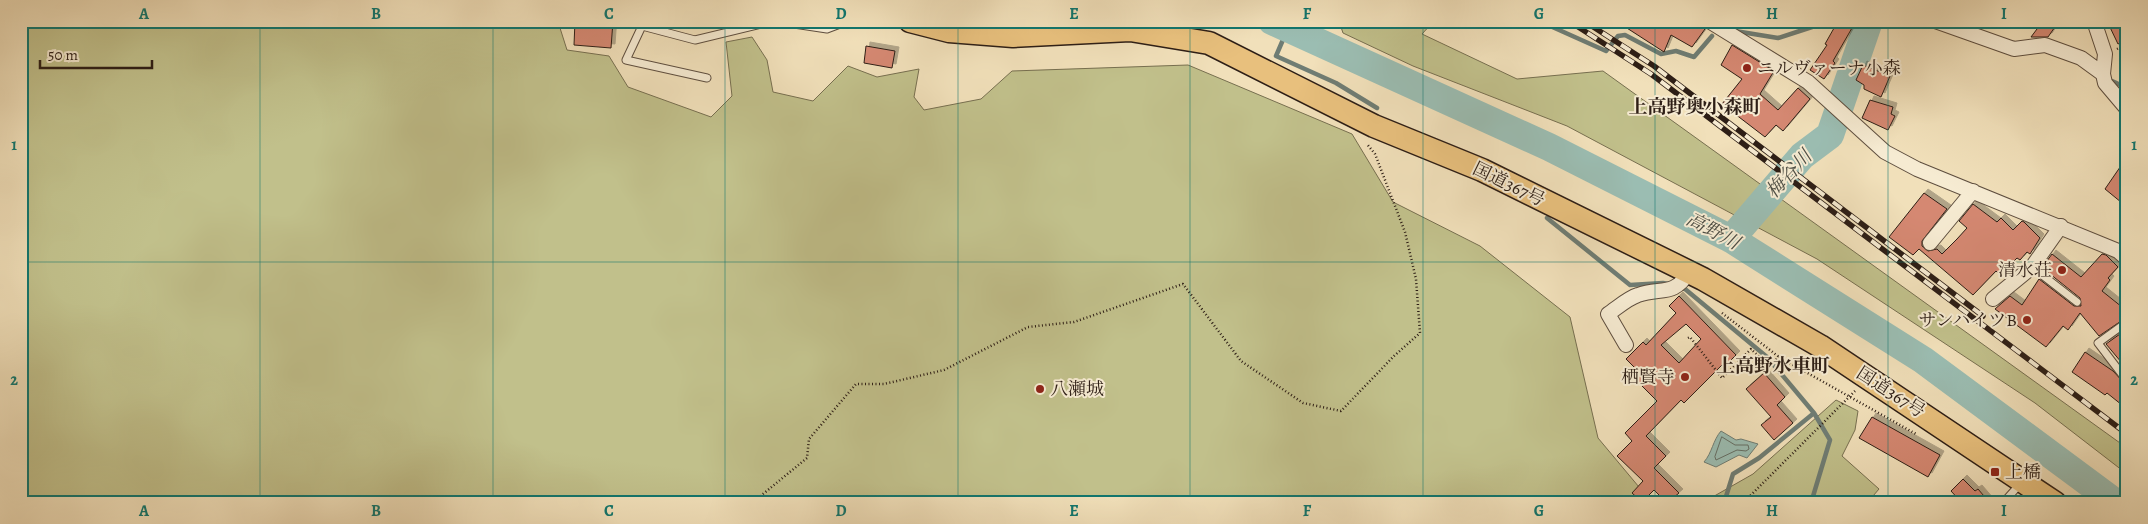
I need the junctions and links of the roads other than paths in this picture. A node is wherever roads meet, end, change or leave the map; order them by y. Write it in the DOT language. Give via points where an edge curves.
graph roads {
  1 [pos="774,21"];
  2 [pos="848,21"];
  3 [pos="910,21"];
  4 [pos="1709,21"];
  5 [pos="1934,21"];
  6 [pos="2094,21"];
  7 [pos="949,26"];
  8 [pos="2103,74"];
  9 [pos="707,78"];
  10 [pos="2127,108"];
  11 [pos="1972,191"];
  12 [pos="2061,226"];
  13 [pos="1930,243"];
  14 [pos="2127,259"];
  15 [pos="2032,267"];
  16 [pos="1689,272"];
  17 [pos="1993,299"];
  18 [pos="2077,302"];
  19 [pos="2127,322"];
  20 [pos="1626,345"];
  21 [pos="2127,381"];
  22 [pos="2023,481"];
  23 [pos="2003,503"];
  24 [pos="2055,503"];
  1 -- 2 [label="lane" via="827,29"];
  1 -- 9 [label="lane" via="695,40 642,26 626,60"];
  3 -- 7 [label="highway, 国道367号"];
  4 -- 11 [label="street" via="1808,82 1885,152"];
  5 -- 8 [label="street" via="2014,49 2046,45 2081,58"];
  6 -- 8 [label="street" via="2105,54"];
  7 -- 16 [label="highway, 国道367号" via="1013,36 1130,30 1209,44 1374,126 1482,170"];
  8 -- 10 [label="street" via="2105,82"];
  11 -- 12 [label="street"];
  11 -- 13 [label="street"];
  12 -- 14 [label="street" via="2118,251"];
  12 -- 15 [label="street"];
  15 -- 17 [label="street"];
  15 -- 18 [label="lane"];
  16 -- 20 [label="street" via="1683,282 1665,292 1638,294 1608,314"];
  16 -- 22 [label="highway, 国道367号" via="1820,346"];
  19 -- 21 [label="lane" via="2098,343"];
  22 -- 23 [label="lane"];
  22 -- 24 [label="highway, 国道367号"];
}
